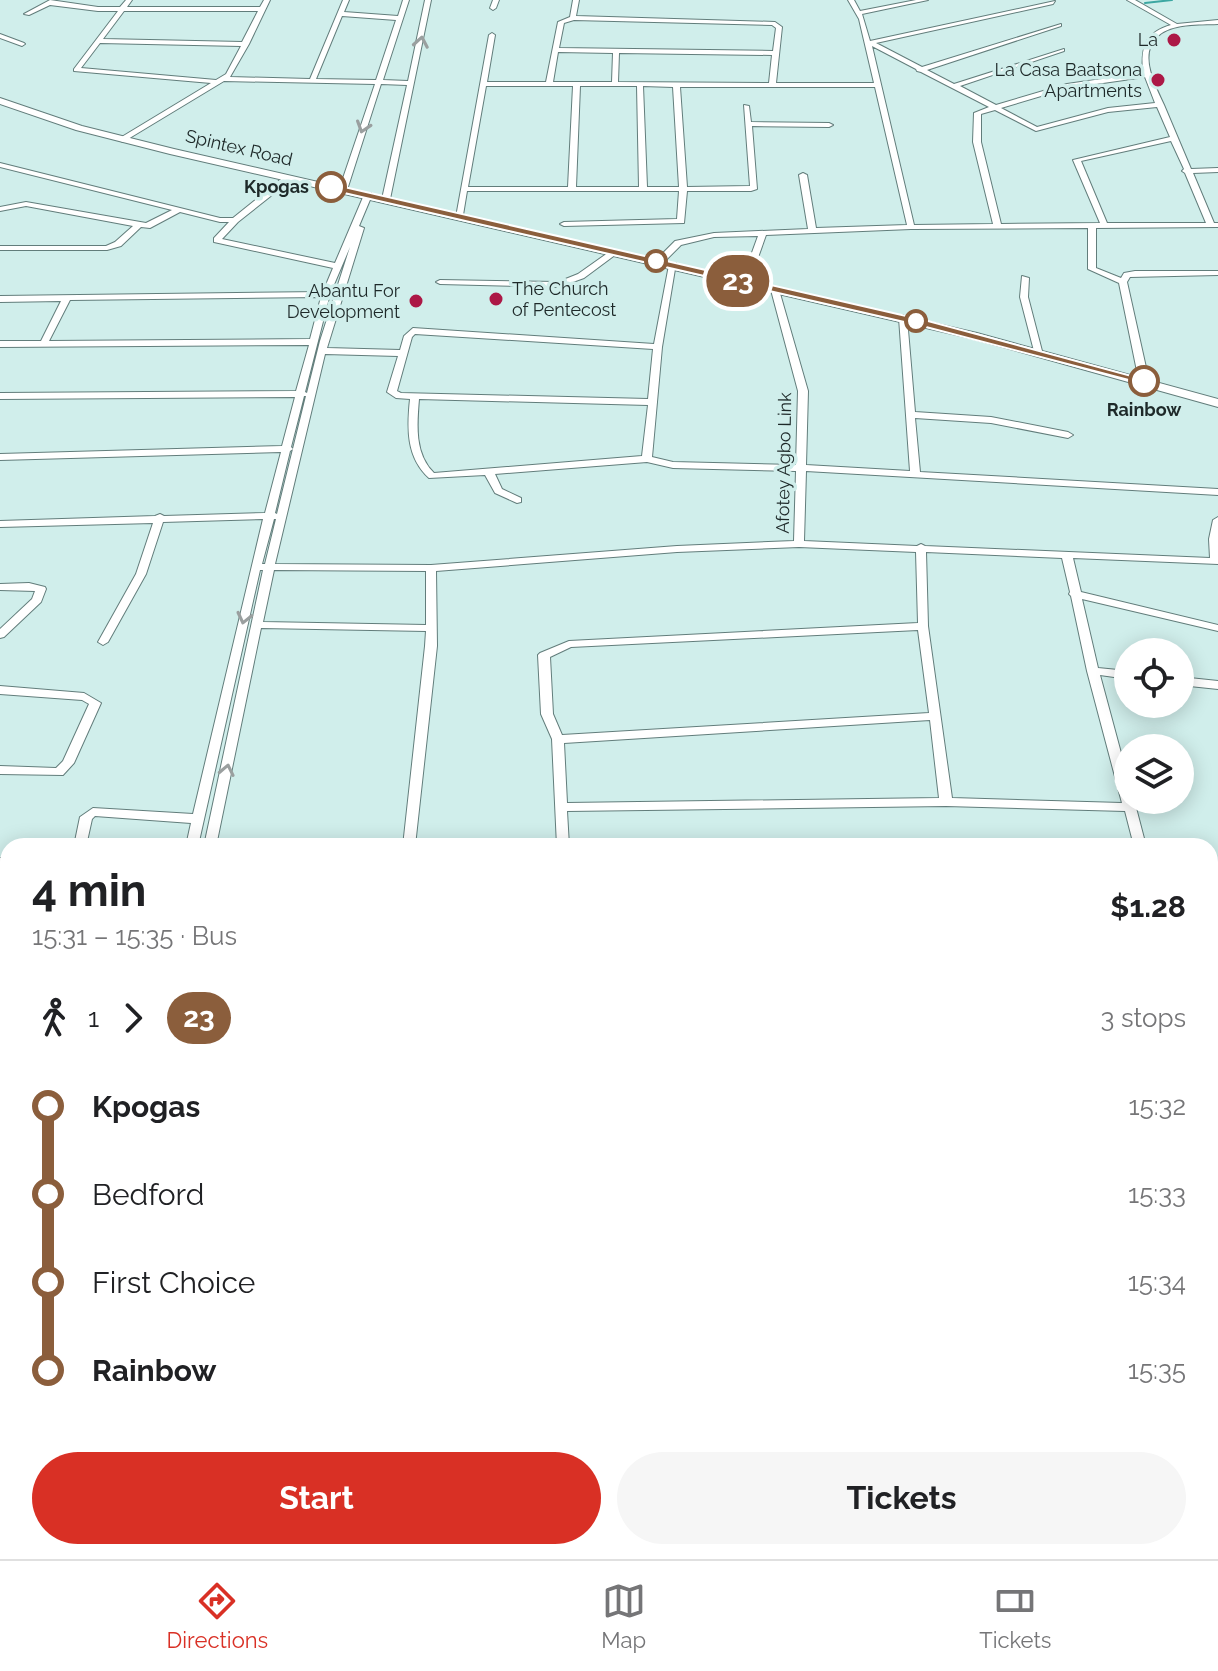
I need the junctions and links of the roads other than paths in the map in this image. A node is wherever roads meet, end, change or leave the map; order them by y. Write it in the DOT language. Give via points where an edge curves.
graph roads {
  1 [pos="129,0"];
  2 [pos="267,0"];
  3 [pos="346,0"];
  4 [pos="406,0"];
  5 [pos="428,0"];
  6 [pos="576,0"];
  7 [pos="851,0"];
  8 [pos="925,0"];
  9 [pos="1130,0"];
  10 [pos="53,2"];
  11 [pos="1053,2"];
  12 [pos="125,9"];
  13 [pos="262,9"];
  14 [pos="859,13"];
  15 [pos="27,14"];
  16 [pos="342,14"];
  17 [pos="399,18"];
  18 [pos="573,18"];
  19 [pos="1218,22"];
  20 [pos="1059,25"];
  21 [pos="1178,27"];
  22 [pos="492,35"];
  23 [pos="0,36"];
  24 [pos="98,41"];
  25 [pos="868,43"];
  26 [pos="22,44"];
  27 [pos="246,44"];
  28 [pos="556,50"];
  29 [pos="616,50"];
  30 [pos="1062,50"];
  31 [pos="776,53"];
  32 [pos="919,70"];
  33 [pos="1147,75"];
  34 [pos="221,81"];
  35 [pos="312,81"];
  36 [pos="378,82"];
  37 [pos="412,83"];
  38 [pos="482,84"];
  39 [pos="549,84"];
  40 [pos="577,84"];
  41 [pos="615,84"];
  42 [pos="640,84"];
  43 [pos="676,84"];
  44 [pos="772,85"];
  45 [pos="875,85"];
  46 [pos="954,86"];
  47 [pos="0,101"];
  48 [pos="1161,104"];
  49 [pos="746,106"];
  50 [pos="992,106"];
  51 [pos="748,124"];
  52 [pos="829,125"];
  53 [pos="1173,138"];
  54 [pos="123,140"];
  55 [pos="0,165"];
  56 [pos="1218,170"];
  57 [pos="1186,171"];
  58 [pos="803,175"];
  59 [pos="288,178"];
  60 [pos="466,189"];
  61 [pos="572,189"];
  62 [pos="343,190"];
  63 [pos="643,190"];
  64 [pos="683,190"];
  65 [pos="376,197"];
  66 [pos="0,209"];
  67 [pos="177,211"];
  68 [pos="459,215"];
  69 [pos="235,220"];
  70 [pos="564,224"];
  71 [pos="1214,225"];
  72 [pos="138,226"];
  73 [pos="911,227"];
  74 [pos="998,227"];
  75 [pos="1092,227"];
  76 [pos="1105,227"];
  77 [pos="812,230"];
  78 [pos="763,232"];
  79 [pos="0,248"];
  80 [pos="615,252"];
  81 [pos="659,262"];
  82 [pos="673,265"];
  83 [pos="336,266"];
  84 [pos="1218,273"];
  85 [pos="1025,278"];
  86 [pos="440,282"];
  87 [pos="1123,282"];
  88 [pos="745,283"];
  89 [pos="775,290"];
  90 [pos="326,294"];
  91 [pos="67,298"];
  92 [pos="0,299"];
  93 [pos="903,318"];
  94 [pos="44,343"];
  95 [pos="0,344"];
  96 [pos="318,346"];
  97 [pos="658,347"];
  98 [pos="1038,351"];
  99 [pos="403,353"];
  100 [pos="1144,381"];
  101 [pos="303,394"];
  102 [pos="0,396"];
  103 [pos="415,396"];
  104 [pos="651,402"];
  105 [pos="1218,403"];
  106 [pos="911,415"];
  107 [pos="1068,435"];
  108 [pos="288,449"];
  109 [pos="0,457"];
  110 [pos="647,459"];
  111 [pos="803,468"];
  112 [pos="489,472"];
  113 [pos="915,475"];
  114 [pos="1218,492"];
  115 [pos="517,500"];
  116 [pos="276,516"];
  117 [pos="160,517"];
  118 [pos="1218,520"];
  119 [pos="0,524"];
  120 [pos="799,544"];
  121 [pos="921,547"];
  122 [pos="1067,555"];
  123 [pos="1217,561"];
  124 [pos="262,567"];
  125 [pos="431,568"];
  126 [pos="0,587"];
  127 [pos="1074,594"];
  128 [pos="258,625"];
  129 [pos="923,626"];
  130 [pos="431,628"];
  131 [pos="1218,628"];
  132 [pos="0,635"];
  133 [pos="103,642"];
  134 [pos="1093,671"];
  135 [pos="1114,673"];
  136 [pos="1194,682"];
  137 [pos="1218,685"];
  138 [pos="0,690"];
  139 [pos="935,716"];
  140 [pos="558,739"];
  141 [pos="1114,750"];
  142 [pos="0,770"];
  143 [pos="946,802"];
  144 [pos="563,807"];
  145 [pos="1114,807"];
  146 [pos="1131,814"];
  147 [pos="198,819"];
  148 [pos="82,838"];
  149 [pos="194,838"];
  150 [pos="212,838"];
  151 [pos="410,838"];
  152 [pos="563,838"];
  153 [pos="1138,838"];
  1 -- 12 [label="street"];
  2 -- 13 [label="street"];
  3 -- 16 [label="street"];
  4 -- 17 [label="street"];
  37 -- 5 [label="street, one-way"];
  6 -- 18 [label="street"];
  7 -- 14 [label="street"];
  8 -- 14 [label="street"];
  9 -- 21 [label="street"];
  10 -- 12 [label="street" via="71,8"];
  10 -- 15 [label="street"];
  11 -- 25 [label="street"];
  12 -- 13 [label="street"];
  12 -- 24 [label="street"];
  13 -- 27 [label="street"];
  14 -- 25 [label="street"];
  16 -- 17 [label="street"];
  16 -- 35 [label="street"];
  17 -- 36 [label="street"];
  18 -- 28 [label="street" via="561,22"];
  18 -- 31 [label="street" via="773,23 779,27"];
  19 -- 21 [label="street"];
  20 -- 32 [label="street"];
  21 -- 33 [label="street" via="1145,43"];
  22 -- 38 [label="street"];
  23 -- 26 [label="street"];
  24 -- 27 [label="street"];
  24 -- 34 [label="street" via="76,70"];
  25 -- 32 [label="street"];
  25 -- 45 [label="street"];
  27 -- 34 [label="street"];
  28 -- 29 [label="street"];
  28 -- 39 [label="street"];
  29 -- 31 [label="street"];
  29 -- 41 [label="street"];
  30 -- 46 [label="street"];
  31 -- 44 [label="street"];
  32 -- 46 [label="street"];
  33 -- 48 [label="street"];
  33 -- 50 [label="street" via="1082,83"];
  34 -- 35 [label="street"];
  34 -- 54 [label="street"];
  35 -- 36 [label="street"];
  36 -- 37 [label="street"];
  36 -- 62 [label="street, one-way"];
  37 -- 65 [label="street"];
  38 -- 39 [label="street"];
  38 -- 60 [label="street"];
  39 -- 40 [label="street"];
  40 -- 41 [label="street"];
  40 -- 61 [label="street"];
  41 -- 42 [label="street"];
  42 -- 43 [label="street"];
  42 -- 63 [label="street"];
  43 -- 44 [label="street"];
  43 -- 64 [label="street"];
  44 -- 45 [label="street"];
  45 -- 73 [label="street"];
  46 -- 50 [label="street"];
  47 -- 54 [label="main road, Spintex Road"];
  48 -- 50 [label="street" via="1108,110 1038,129"];
  48 -- 53 [label="street"];
  49 -- 51 [label="street"];
  50 -- 74 [label="street" via="978,113 977,142"];
  51 -- 52 [label="street"];
  51 -- 64 [label="street" via="753,189"];
  53 -- 57 [label="street"];
  53 -- 76 [label="street" via="1077,160"];
  54 -- 59 [label="main road, Spintex Road"];
  55 -- 67 [label="street"];
  56 -- 57 [label="street"];
  57 -- 71 [label="street"];
  58 -- 77 [label="street"];
  59 -- 62 [label="main road, Spintex Road"];
  59 -- 69 [label="street"];
  60 -- 61 [label="street"];
  60 -- 68 [label="street"];
  61 -- 63 [label="street"];
  62 -- 65 [label="main road, Spintex Road"];
  63 -- 64 [label="street"];
  64 -- 70 [label="street" via="678,223"];
  65 -- 68 [label="main road, Spintex Road"];
  65 -- 83 [label="street"];
  65 -- 96 [label="street"];
  66 -- 72 [label="street" via="26,204"];
  67 -- 69 [label="street"];
  67 -- 72 [label="street"];
  68 -- 80 [label="main road, Spintex Road"];
  69 -- 83 [label="street" via="217,240"];
  71 -- 76 [label="street"];
  72 -- 79 [label="street" via="107,248"];
  73 -- 74 [label="street"];
  73 -- 77 [label="street"];
  74 -- 75 [label="street"];
  75 -- 76 [label="street"];
  75 -- 87 [label="street" via="1092,269"];
  77 -- 78 [label="street"];
  78 -- 81 [label="street" via="689,238"];
  78 -- 88 [label="street"];
  80 -- 81 [label="main road, Spintex Road"];
  80 -- 86 [label="street" via="559,285"];
  81 -- 82 [label="main road, Spintex Road"];
  82 -- 88 [label="main road, Spintex Road"];
  82 -- 97 [label="street"];
  83 -- 90 [label="street"];
  84 -- 87 [label="street" via="1135,273"];
  85 -- 98 [label="street" via="1023,291"];
  87 -- 100 [label="street"];
  88 -- 89 [label="main road, Spintex Road"];
  89 -- 93 [label="main road, Spintex Road"];
  89 -- 111 [label="street, Afotey Agbo Link" via="803,391"];
  90 -- 91 [label="street"];
  90 -- 96 [label="street"];
  91 -- 92 [label="street"];
  91 -- 94 [label="street"];
  93 -- 98 [label="main road, Spintex Road"];
  93 -- 106 [label="street"];
  94 -- 95 [label="street"];
  94 -- 96 [label="street"];
  96 -- 99 [label="street"];
  96 -- 101 [label="street"];
  96 -- 116 [label="street"];
  97 -- 99 [label="street" via="413,331"];
  97 -- 104 [label="street"];
  98 -- 100 [label="main road, Spintex Road"];
  99 -- 103 [label="street" via="392,392"];
  100 -- 105 [label="main road, Spintex Road"];
  101 -- 102 [label="street"];
  101 -- 108 [label="street"];
  103 -- 104 [label="street"];
  103 -- 112 [label="street" via="413,437 428,474"];
  104 -- 110 [label="street"];
  106 -- 107 [label="street" via="991,420"];
  106 -- 113 [label="street"];
  108 -- 109 [label="street"];
  108 -- 116 [label="street"];
  110 -- 111 [label="street" via="673,465"];
  110 -- 112 [label="street"];
  111 -- 113 [label="street"];
  111 -- 120 [label="street, Afotey Agbo Link"];
  112 -- 115 [label="street" via="498,491"];
  113 -- 114 [label="street"];
  116 -- 117 [label="street"];
  116 -- 124 [label="street"];
  117 -- 119 [label="street"];
  117 -- 133 [label="street" via="141,574"];
  118 -- 123 [label="street"];
  120 -- 121 [label="street"];
  120 -- 125 [label="street"];
  121 -- 122 [label="street"];
  121 -- 129 [label="street"];
  122 -- 123 [label="street"];
  122 -- 127 [label="street"];
  124 -- 125 [label="street"];
  124 -- 128 [label="street"];
  124 -- 147 [label="street, one-way"];
  125 -- 130 [label="street"];
  126 -- 132 [label="street" via="29,586 41,593"];
  127 -- 131 [label="street"];
  127 -- 134 [label="street"];
  128 -- 130 [label="street"];
  150 -- 128 [label="street, one-way"];
  129 -- 139 [label="street"];
  129 -- 140 [label="street" via="564,645 544,655 543,664 547,714"];
  130 -- 151 [label="street"];
  134 -- 135 [label="street"];
  134 -- 141 [label="street"];
  136 -- 137 [label="street"];
  138 -- 142 [label="street" via="84,697 95,703 59,772"];
  139 -- 140 [label="street"];
  139 -- 143 [label="street"];
  140 -- 144 [label="street"];
  143 -- 144 [label="street"];
  143 -- 145 [label="street"];
  144 -- 152 [label="street"];
  146 -- 153 [label="street"];
  147 -- 148 [label="street" via="93,812 86,817"];
  147 -- 149 [label="street"];
}
